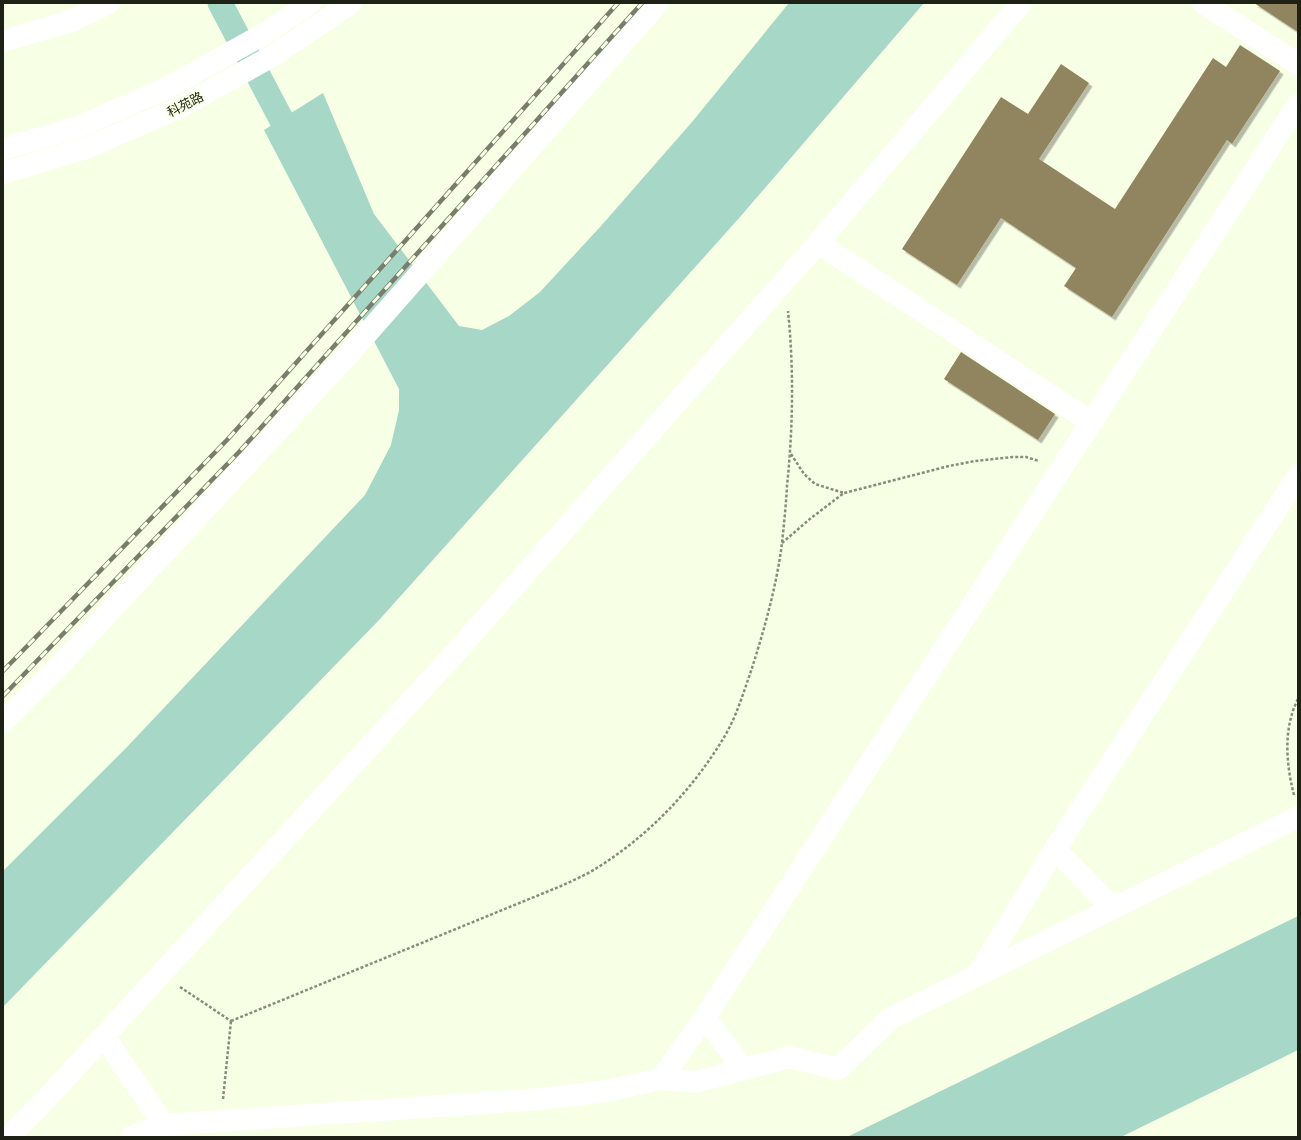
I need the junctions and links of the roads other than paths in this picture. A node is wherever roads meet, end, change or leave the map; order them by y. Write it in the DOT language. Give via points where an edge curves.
graph roads {
  1 [pos="109,3"];
  2 [pos="310,3"];
  3 [pos="351,3"];
  4 [pos="658,3"];
  5 [pos="1021,3"];
  6 [pos="1203,3"];
  7 [pos="3,41"];
  8 [pos="1298,64"];
  9 [pos="1298,104"];
  10 [pos="3,149"];
  11 [pos="3,174"];
  12 [pos="818,243"];
  13 [pos="1091,422"];
  14 [pos="1298,476"];
  15 [pos="3,722"];
  16 [pos="1296,806"];
  17 [pos="1055,849"];
  18 [pos="1113,908"];
  19 [pos="977,976"];
  20 [pos="705,1017"];
  21 [pos="104,1036"];
  22 [pos="744,1070"];
  23 [pos="661,1079"];
  24 [pos="164,1125"];
  25 [pos="9,1137"];
  26 [pos="131,1137"];
  1 -- 7 [label="street" via="71,21"];
  2 -- 10 [label="street, 科苑路" via="264,34 167,88 78,127"];
  3 -- 11 [label="street, 科苑路" via="276,54 177,109 86,148"];
  4 -- 15 [label="street" via="348,355 58,667"];
  5 -- 12 [label="street"];
  6 -- 8 [label="street"];
  9 -- 13 [label="street"];
  12 -- 13 [label="street"];
  12 -- 21 [label="street" via="456,652"];
  13 -- 20 [label="street"];
  14 -- 17 [label="street"];
  16 -- 18 [label="street"];
  17 -- 18 [label="street"];
  17 -- 19 [label="street"];
  18 -- 19 [label="street"];
  19 -- 22 [label="street" via="890,1018 838,1069 790,1057"];
  20 -- 22 [label="street"];
  20 -- 23 [label="street"];
  21 -- 24 [label="street"];
  21 -- 25 [label="street"];
  22 -- 23 [label="street" via="695,1082"];
  23 -- 24 [label="street" via="606,1092 542,1099"];
  24 -- 26 [label="street"];
}
